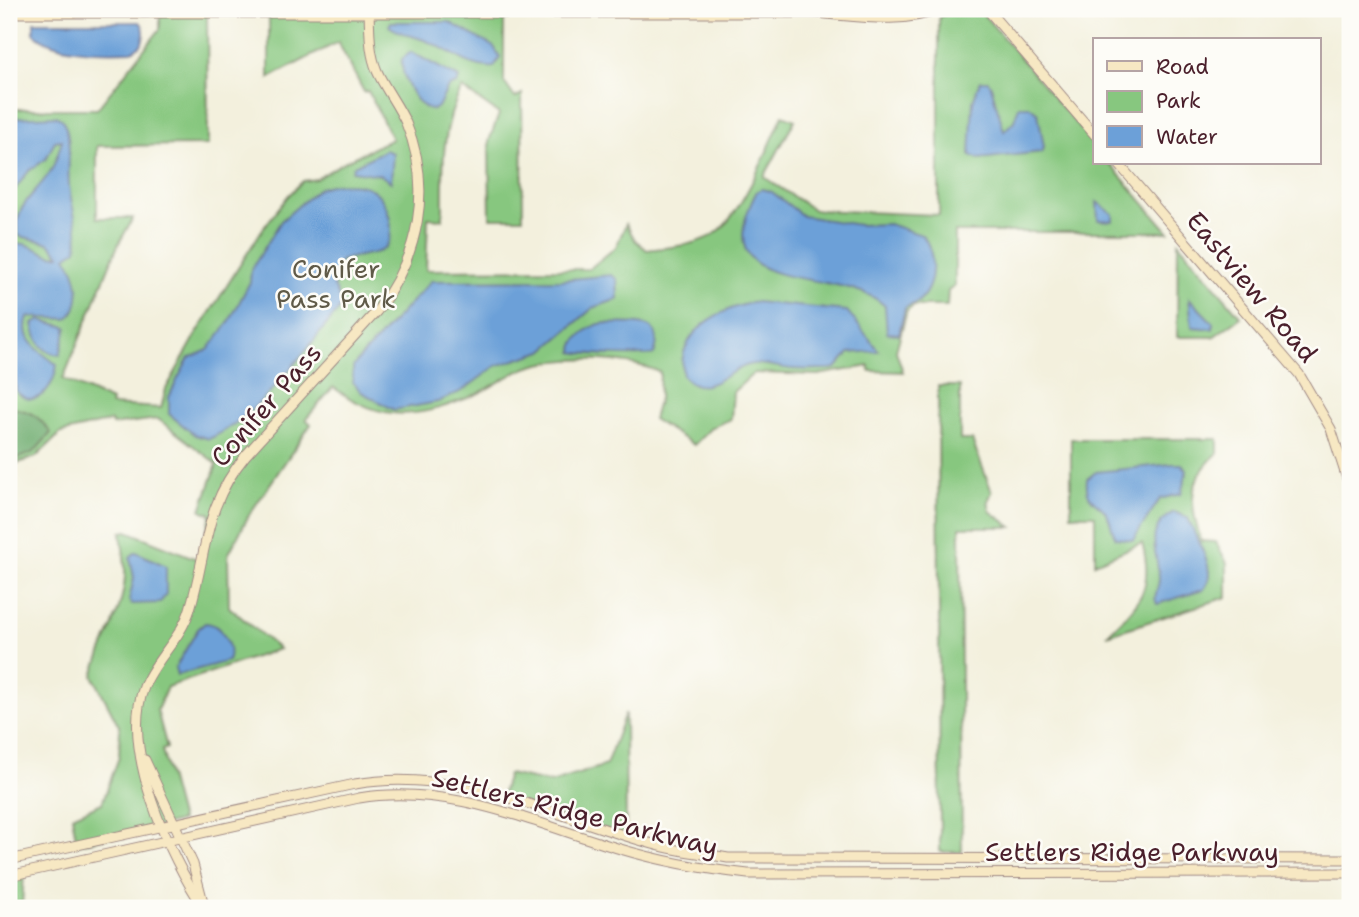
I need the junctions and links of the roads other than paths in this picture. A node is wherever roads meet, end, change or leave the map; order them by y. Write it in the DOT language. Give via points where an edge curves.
graph roads {
  1 [pos="940,9"];
  2 [pos="987,9"];
  3 [pos="9,13"];
  4 [pos="369,13"];
  5 [pos="1093,133"];
  6 [pos="1119,164"];
  7 [pos="1350,488"];
  8 [pos="142,756"];
  9 [pos="174,822"];
  10 [pos="161,825"];
  11 [pos="180,836"];
  12 [pos="168,839"];
  13 [pos="1350,859"];
  14 [pos="9,860"];
  15 [pos="1350,873"];
  16 [pos="9,876"];
  17 [pos="204,908"];
  1 -- 4 [label="street" via="881,19 814,13"];
  2 -- 5 [label="street"];
  3 -- 4 [label="street"];
  4 -- 8 [label="street, Conifer Pass" via="377,71 415,150 420,192 414,243 403,271 377,311 246,455 224,486 205,533 189,613 148,678 140,700"];
  6 -- 7 [label="street, Eastview Road" via="1304,380 1331,429"];
  8 -- 9 [label="street, Conifer Pass"];
  8 -- 10 [label="street, Conifer Pass" via="148,792"];
  9 -- 10 [label="street, Settlers Ridge Parkway"];
  9 -- 11 [label="street, Conifer Pass"];
  9 -- 13 [label="street, Settlers Ridge Parkway" via="355,784 405,779 472,788 659,846 729,858"];
  10 -- 12 [label="street, Conifer Pass"];
  10 -- 14 [label="street, Settlers Ridge Parkway"];
  11 -- 12 [label="street, Settlers Ridge Parkway"];
  11 -- 15 [label="street, Settlers Ridge Parkway" via="359,798 407,793 466,802 677,864 748,874"];
  11 -- 17 [label="street, Conifer Pass"];
  12 -- 16 [label="street, Settlers Ridge Parkway"];
  12 -- 17 [label="street, Conifer Pass"];
}
